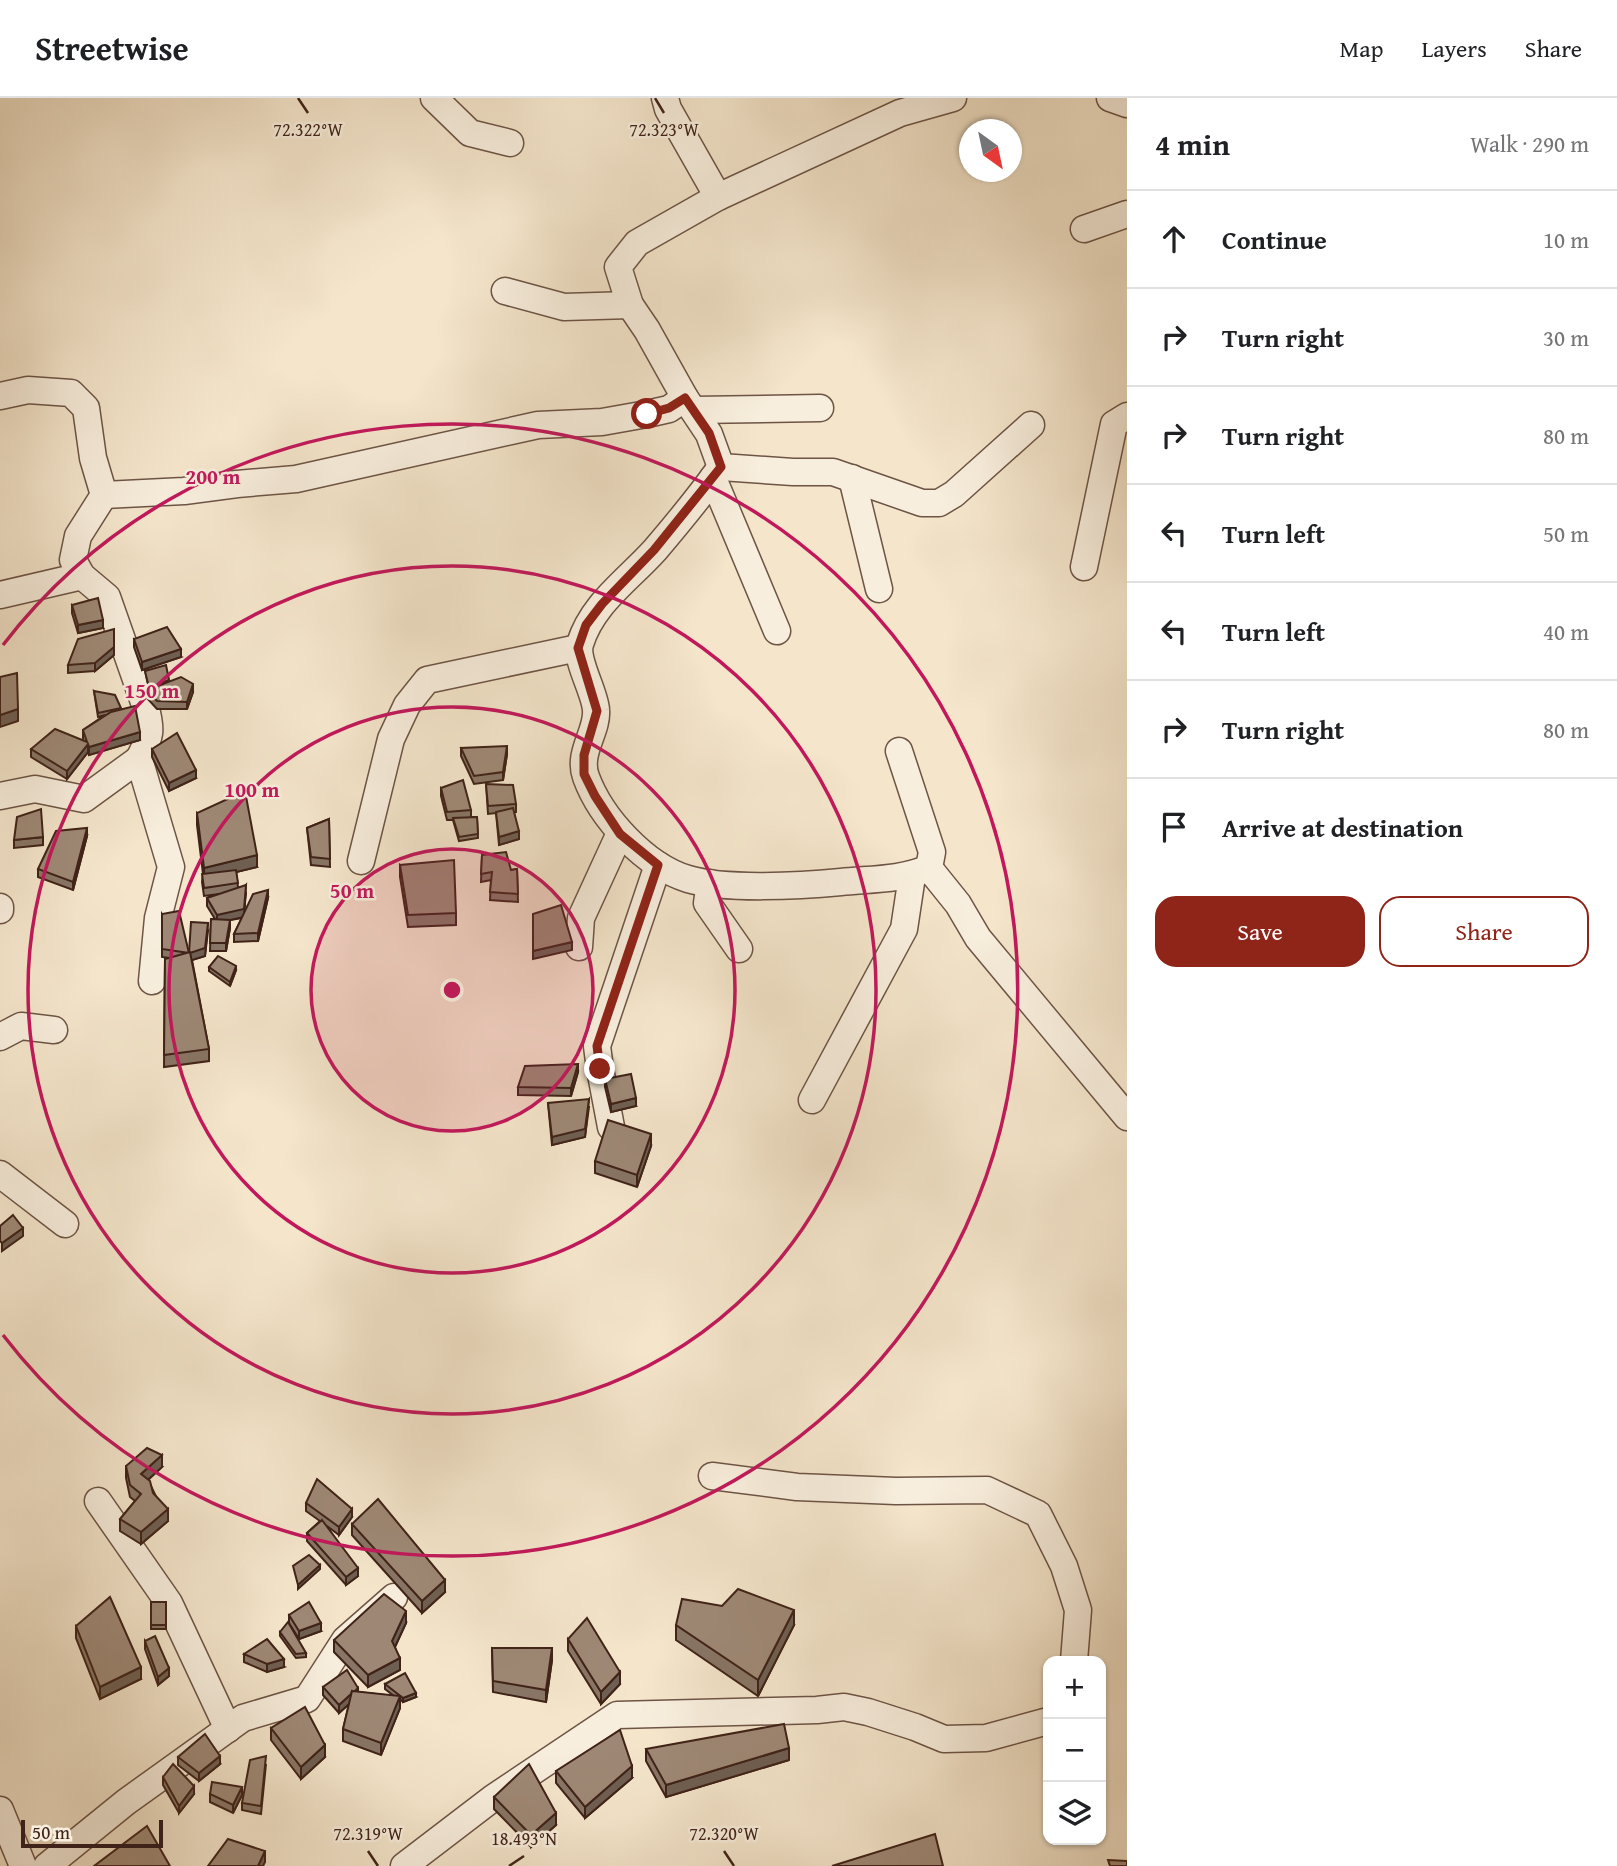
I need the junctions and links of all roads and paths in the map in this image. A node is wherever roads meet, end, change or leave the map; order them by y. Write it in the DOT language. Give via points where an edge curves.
graph roads {
  1 [pos="435,98"];
  2 [pos="665,98"];
  3 [pos="953,98"];
  4 [pos="1110,98"];
  5 [pos="1127,104"];
  6 [pos="510,143"];
  7 [pos="718,197"];
  8 [pos="1127,214"];
  9 [pos="1084,229"];
  10 [pos="505,291"];
  11 [pos="630,305"];
  12 [pos="0,396"];
  13 [pos="690,404"];
  14 [pos="820,408"];
  15 [pos="1127,416"];
  16 [pos="1031,425"];
  17 [pos="717,472"];
  18 [pos="852,478"];
  19 [pos="104,495"];
  20 [pos="1084,568"];
  21 [pos="82,576"];
  22 [pos="879,589"];
  23 [pos="0,595"];
  24 [pos="777,631"];
  25 [pos="578,648"];
  26 [pos="899,751"];
  27 [pos="139,759"];
  28 [pos="0,796"];
  29 [pos="620,834"];
  30 [pos="362,861"];
  31 [pos="658,865"];
  32 [pos="921,872"];
  33 [pos="710,883"];
  34 [pos="579,947"];
  35 [pos="739,949"];
  36 [pos="152,981"];
  37 [pos="54,1030"];
  38 [pos="0,1037"];
  39 [pos="812,1100"];
  40 [pos="1127,1117"];
  41 [pos="611,1127"];
  42 [pos="0,1174"];
  43 [pos="65,1224"];
  44 [pos="712,1476"];
  45 [pos="98,1501"];
  46 [pos="394,1597"];
  47 [pos="1073,1656"];
  48 [pos="1043,1722"];
  49 [pos="228,1728"];
  50 [pos="0,1810"];
  51 [pos="23,1866"];
  52 [pos="47,1866"];
  53 [pos="404,1866"];
  1 -- 6 [label="street" via="470,134"];
  2 -- 7 [label="street"];
  3 -- 7 [label="street" via="900,113"];
  4 -- 5 [label="street"];
  7 -- 11 [label="street" via="637,243 618,267"];
  8 -- 9 [label="street"];
  10 -- 11 [label="street" via="564,307"];
  11 -- 13 [label="street"];
  12 -- 19 [label="street" via="27,390 71,393 86,408"];
  13 -- 14 [label="street"];
  13 -- 17 [label="street" via="709,433"];
  13 -- 19 [label="street" via="602,422 538,425 296,479"];
  15 -- 20 [label="street" via="1114,424"];
  16 -- 18 [label="street" via="939,503 922,503"];
  17 -- 18 [label="street" via="833,472"];
  17 -- 24 [label="street"];
  17 -- 25 [label="street" via="654,550 602,604 586,625"];
  18 -- 22 [label="street"];
  19 -- 21 [label="street" via="78,536 73,560"];
  21 -- 23 [label="street"];
  21 -- 27 [label="street" via="107,597 150,721 150,737"];
  25 -- 29 [label="street" via="597,711 584,755 584,774"];
  25 -- 30 [label="street" via="427,680 407,705 391,739"];
  26 -- 32 [label="street" via="932,852"];
  27 -- 28 [label="street" via="84,799 35,789"];
  27 -- 36 [label="street" via="170,867 158,918"];
  29 -- 31 [label="street"];
  29 -- 34 [label="street" via="581,918"];
  31 -- 33 [label="street" via="686,879"];
  31 -- 41 [label="street" via="597,1046"];
  32 -- 33 [label="street" via="824,884"];
  32 -- 39 [label="street" via="904,929"];
  32 -- 40 [label="street" via="958,904 978,938"];
  33 -- 35 [label="street" via="707,903"];
  37 -- 38 [label="street" via="21,1026"];
  42 -- 43 [label="street"];
  44 -- 47 [label="street" via="797,1487 987,1490 1038,1514 1064,1566 1078,1610"];
  45 -- 49 [label="street" via="169,1603"];
  46 -- 49 [label="street" via="345,1640 307,1699 243,1718"];
  48 -- 53 [label="street" via="986,1738 944,1740 844,1707 617,1715 493,1798"];
  49 -- 52 [label="street" via="125,1802"];
  50 -- 51 [label="street"];
}
